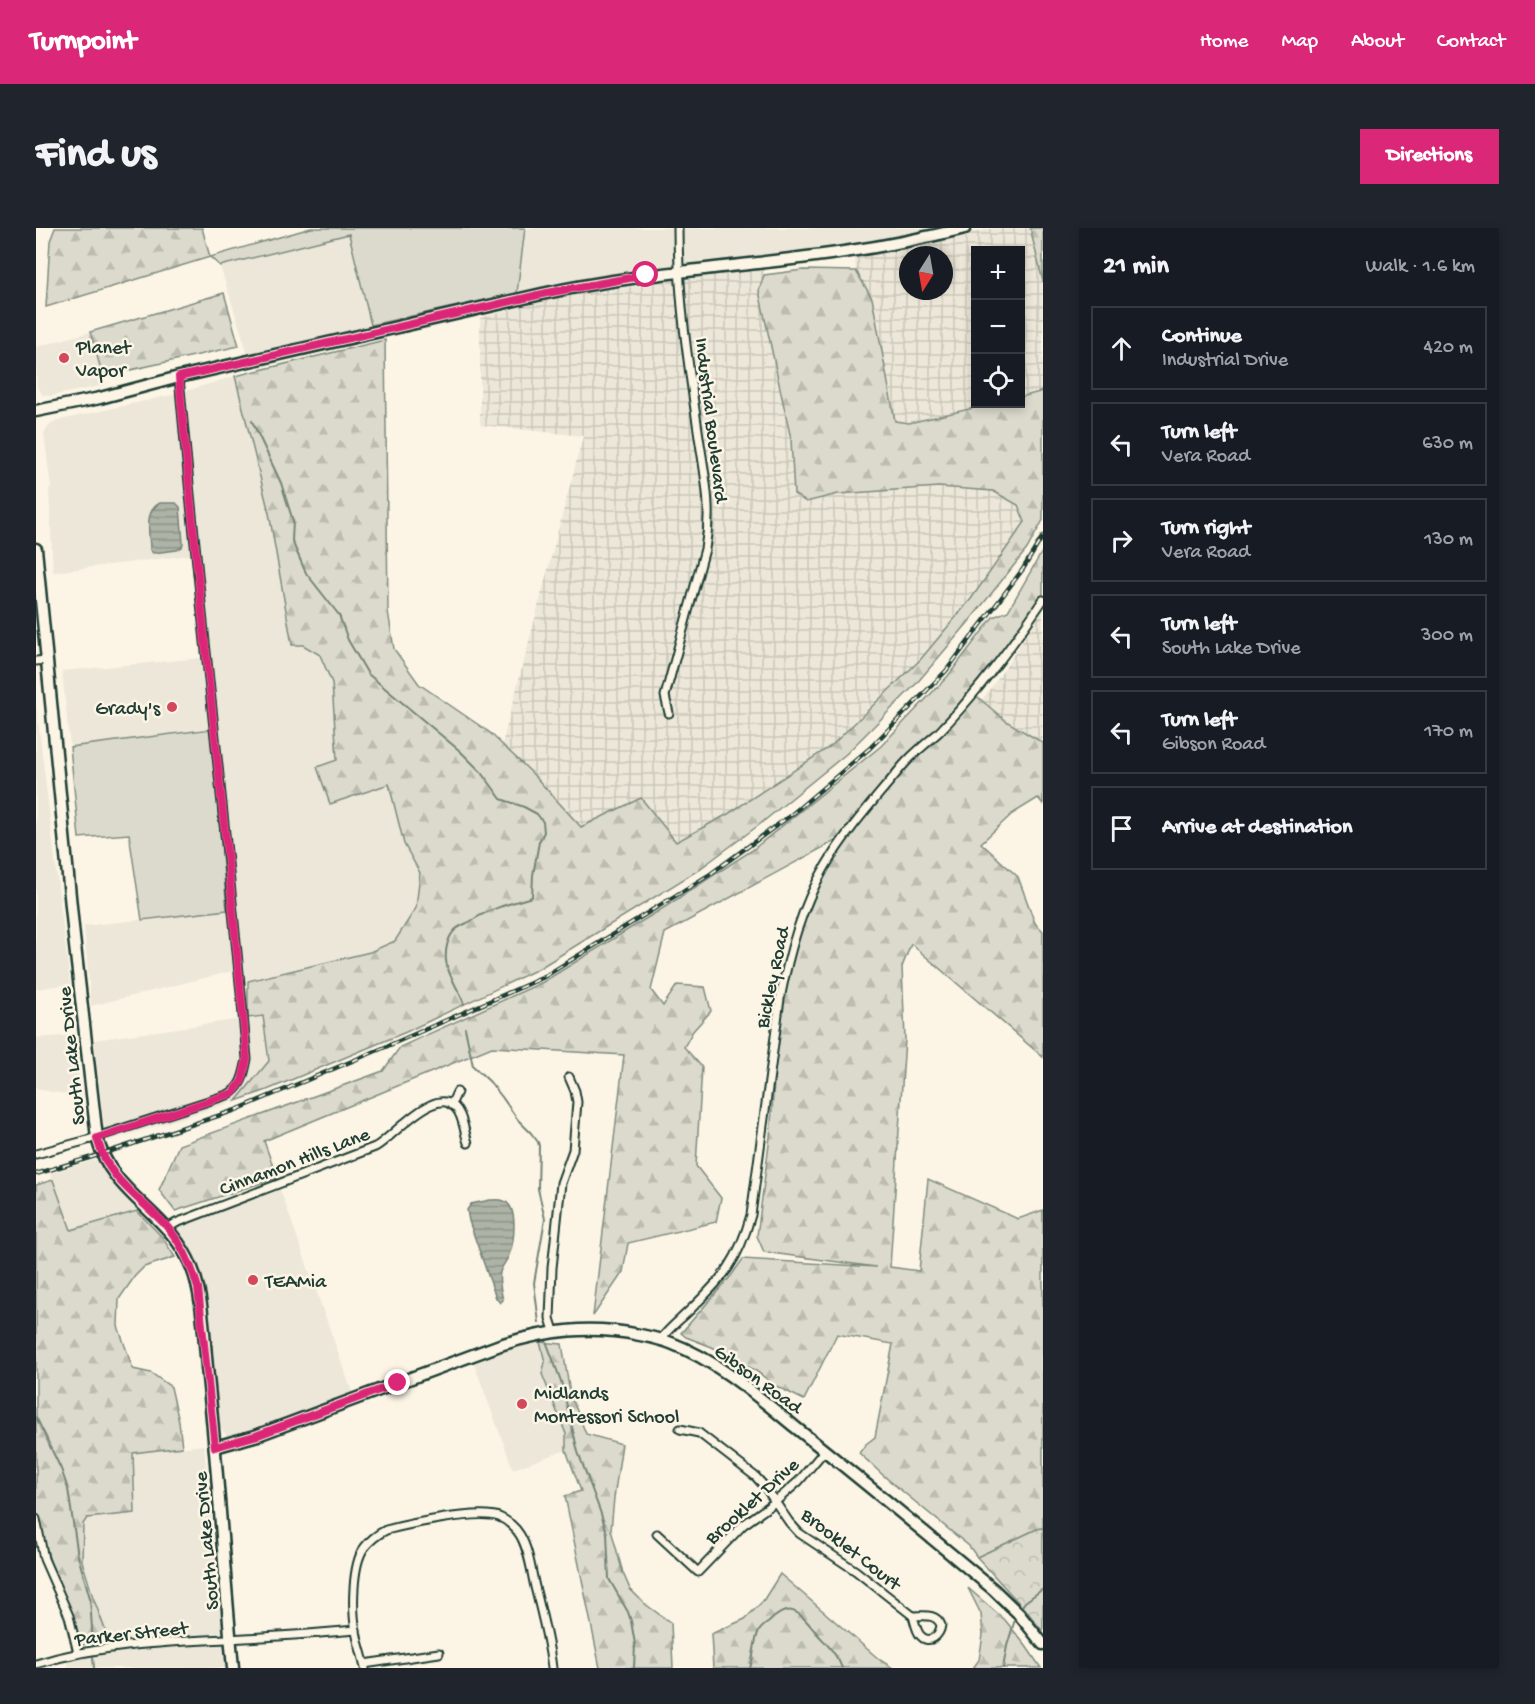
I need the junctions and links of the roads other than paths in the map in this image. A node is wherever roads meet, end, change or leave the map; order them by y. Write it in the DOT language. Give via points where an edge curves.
graph roads {
  1 [pos="678,228"];
  2 [pos="964,228"];
  3 [pos="678,271"];
  4 [pos="179,377"];
  5 [pos="36,411"];
  6 [pos="36,549"];
  7 [pos="1043,600"];
  8 [pos="42,661"];
  9 [pos="669,712"];
  10 [pos="569,1077"];
  11 [pos="457,1092"];
  12 [pos="451,1105"];
  13 [pos="97,1138"];
  14 [pos="468,1143"];
  15 [pos="36,1154"];
  16 [pos="168,1228"];
  17 [pos="554,1331"];
  18 [pos="661,1340"];
  19 [pos="680,1429"];
  20 [pos="215,1447"];
  21 [pos="825,1450"];
  22 [pos="775,1502"];
  23 [pos="36,1519"];
  24 [pos="657,1534"];
  25 [pos="913,1616"];
  26 [pos="356,1630"];
  27 [pos="231,1639"];
  28 [pos="1041,1640"];
  29 [pos="78,1653"];
  30 [pos="439,1653"];
  31 [pos="36,1664"];
  32 [pos="365,1666"];
  33 [pos="233,1668"];
  34 [pos="552,1668"];
  1 -- 3 [label="street, Industrial Boulevard"];
  2 -- 3 [label="street" via="841,252"];
  3 -- 4 [label="street" via="547,293"];
  3 -- 9 [label="street, Industrial Boulevard" via="709,514 705,549 665,696"];
  4 -- 5 [label="street"];
  4 -- 13 [label="street" via="247,1059 242,1081 233,1093"];
  6 -- 8 [label="street, South Lake Drive"];
  7 -- 18 [label="street, Bickley Road" via="972,693 858,818 814,887 786,965 753,1204 741,1248 727,1272"];
  8 -- 13 [label="street, South Lake Drive"];
  10 -- 17 [label="street" via="577,1102 573,1150 561,1183 552,1268 550,1318"];
  11 -- 12 [label="street"];
  12 -- 14 [label="street" via="460,1116"];
  12 -- 16 [label="street, Cinnamon Hills Lane" via="430,1105 375,1148"];
  13 -- 15 [label="street"];
  13 -- 16 [label="street, South Lake Drive" via="114,1175"];
  16 -- 20 [label="street, South Lake Drive" via="187,1255 198,1288"];
  17 -- 18 [label="street, Gibson Road" via="615,1331"];
  17 -- 20 [label="street, Gibson Road" via="500,1345 258,1435"];
  18 -- 21 [label="street, Gibson Road" via="717,1366"];
  19 -- 22 [label="street, Brooklet Court" via="699,1433 761,1482"];
  20 -- 27 [label="street, South Lake Drive"];
  21 -- 22 [label="street, Brooklet Drive"];
  21 -- 28 [label="street, Gibson Road" via="1003,1598"];
  22 -- 24 [label="street, Brooklet Drive" via="736,1532 698,1572"];
  22 -- 25 [label="street, Brooklet Court" via="799,1533"];
  23 -- 29 [label="street" via="44,1559 69,1616"];
  25 -- 25 [label="street" via="921,1638 937,1637 941,1625 936,1618"];
  26 -- 27 [label="street, Parker Street"];
  26 -- 32 [label="street"];
  26 -- 34 [label="street" via="355,1580 361,1553 369,1542 400,1526 496,1516 514,1527 522,1538"];
  27 -- 29 [label="street, Parker Street"];
  27 -- 33 [label="street, South Lake Drive"];
  29 -- 31 [label="street, Parker Street"];
  30 -- 32 [label="street"];
}
